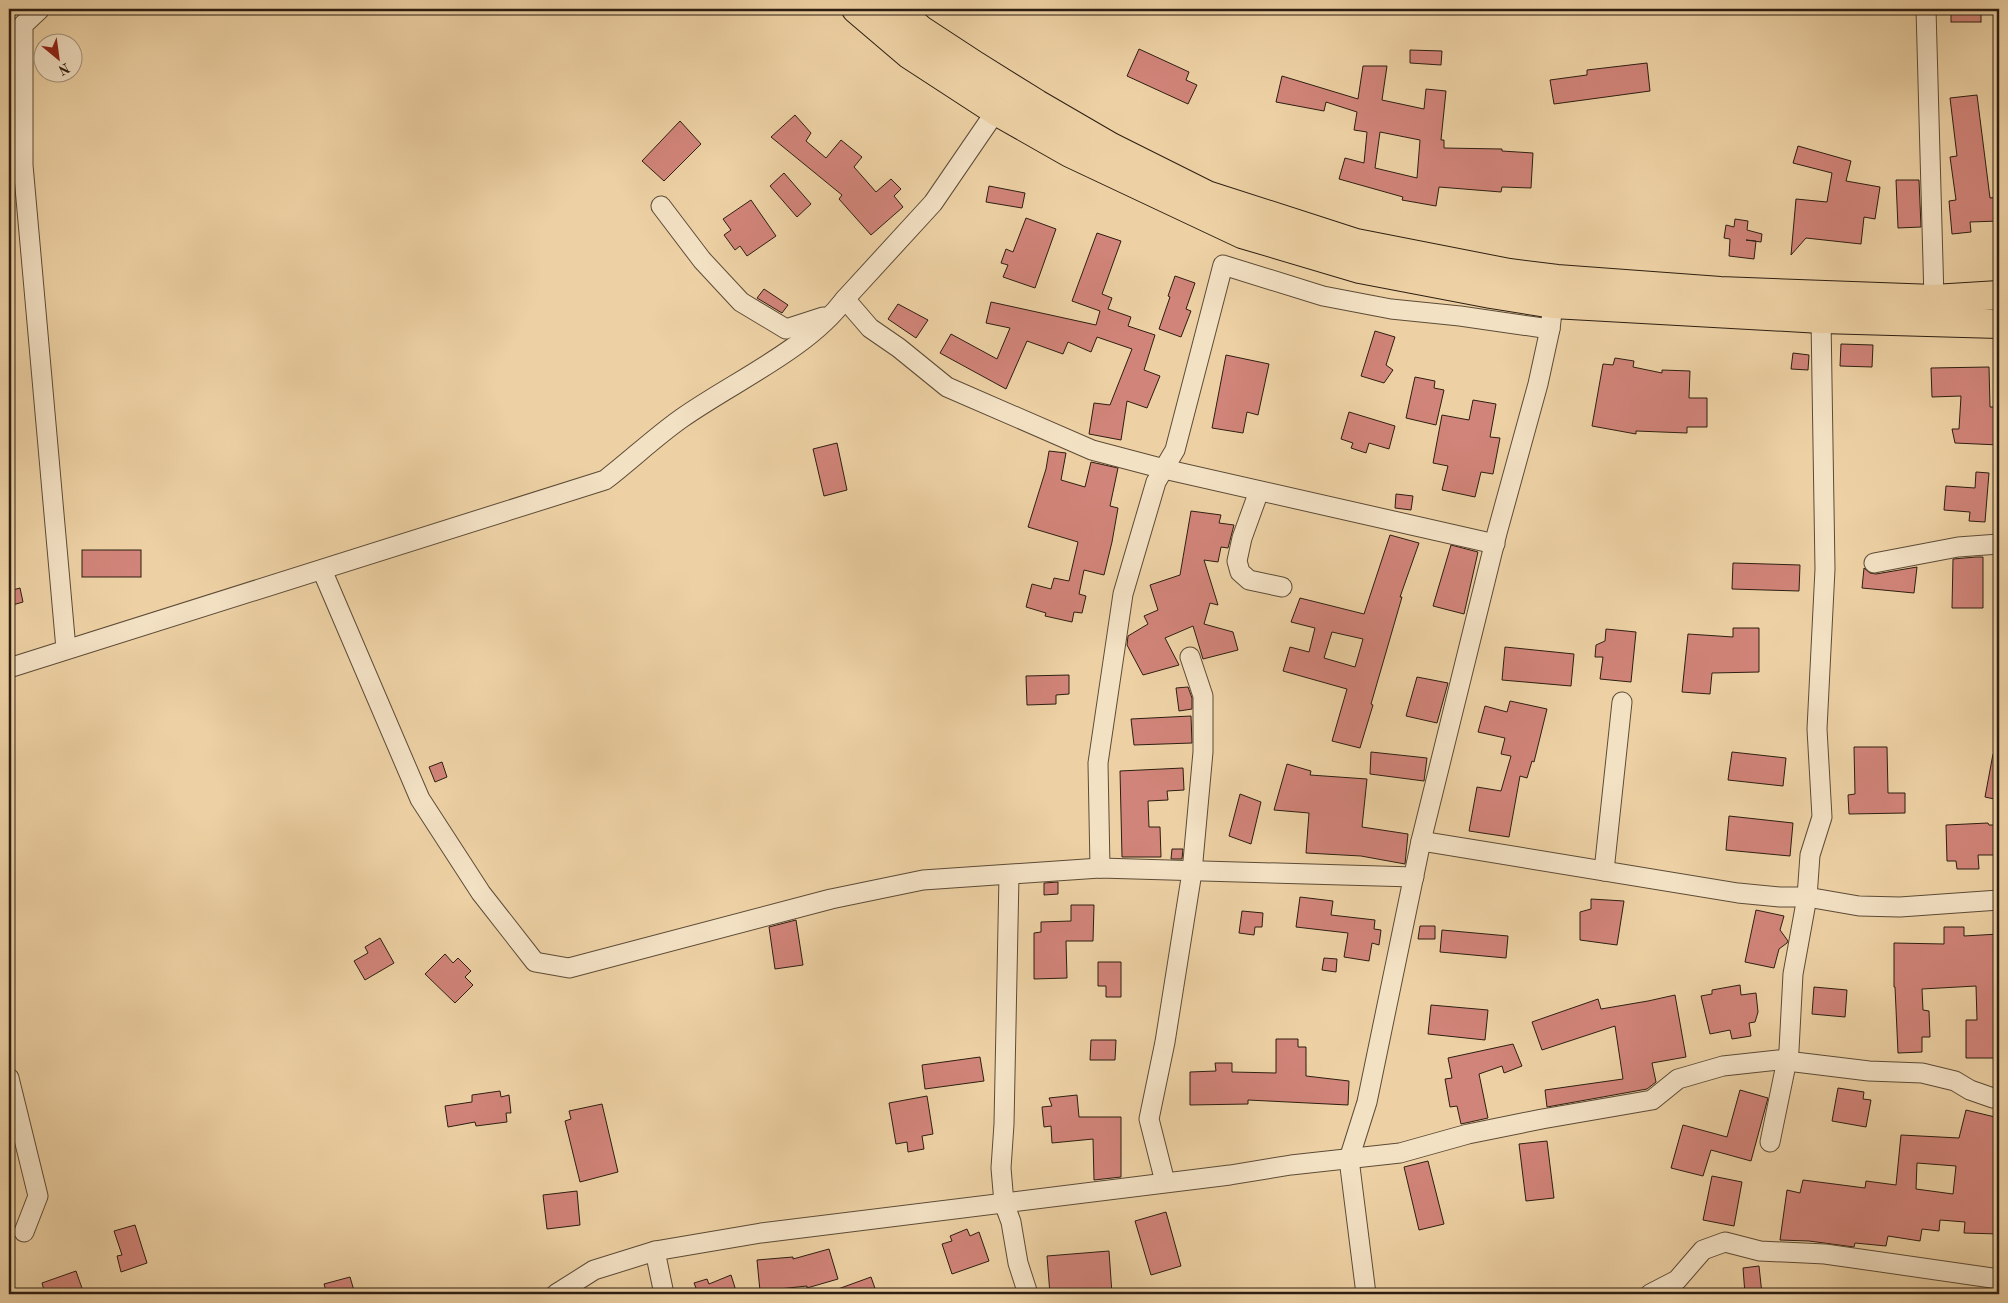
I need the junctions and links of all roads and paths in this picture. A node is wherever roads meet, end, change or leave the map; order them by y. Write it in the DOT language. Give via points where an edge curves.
graph roads {
  1 [pos="40,9"];
  2 [pos="856,9"];
  3 [pos="896,9"];
  4 [pos="1926,9"];
  5 [pos="16,29"];
  6 [pos="996,111"];
  7 [pos="661,206"];
  8 [pos="1999,295"];
  9 [pos="1934,299"];
  10 [pos="839,307"];
  11 [pos="1551,316"];
  12 [pos="1820,319"];
  13 [pos="1999,324"];
  14 [pos="1164,469"];
  15 [pos="1259,491"];
  16 [pos="1494,544"];
  17 [pos="1999,544"];
  18 [pos="1874,563"];
  19 [pos="322,570"];
  20 [pos="1282,587"];
  21 [pos="66,649"];
  22 [pos="1190,657"];
  23 [pos="9,668"];
  24 [pos="1622,702"];
  25 [pos="1421,841"];
  26 [pos="1100,868"];
  27 [pos="1604,871"];
  28 [pos="1192,872"];
  29 [pos="1009,875"];
  30 [pos="1414,877"];
  31 [pos="1807,897"];
  32 [pos="1999,900"];
  33 [pos="1786,1061"];
  34 [pos="9,1078"];
  35 [pos="1999,1098"];
  36 [pos="1770,1142"];
  37 [pos="1349,1159"];
  38 [pos="1165,1182"];
  39 [pos="1004,1203"];
  40 [pos="24,1232"];
  41 [pos="655,1251"];
  42 [pos="1999,1279"];
  43 [pos="556,1294"];
  44 [pos="664,1294"];
  45 [pos="1028,1294"];
  46 [pos="1366,1294"];
  47 [pos="1650,1294"];
  1 -- 5 [label="street"];
  2 -- 6 [label="main road" via="910,55"];
  3 -- 9 [label="main road" via="921,30 976,66 1111,147 1206,195 1356,243 1508,273 1557,279 1720,291"];
  4 -- 9 [label="street"];
  5 -- 21 [label="street" via="23,165"];
  6 -- 10 [label="street" via="933,203"];
  6 -- 11 [label="main road" via="1070,153 1242,234 1360,269 1490,294"];
  7 -- 10 [label="street" via="702,260 741,302 786,329"];
  8 -- 9 [label="main road"];
  10 -- 14 [label="street" via="899,348 947,387 1092,450"];
  10 -- 19 [label="street" via="790,349 682,418 605,480"];
  11 -- 12 [label="main road"];
  11 -- 14 [label="street" via="1460,316 1391,309 1323,296 1223,265 1175,450"];
  11 -- 16 [label="street" via="1538,384"];
  12 -- 13 [label="main road"];
  12 -- 31 [label="street" via="1825,569 1817,729 1822,817 1810,855"];
  14 -- 15 [label="street"];
  14 -- 26 [label="street" via="1156,482 1123,594 1098,764"];
  15 -- 16 [label="street"];
  15 -- 20 [label="street" via="1237,561 1240,572 1249,580"];
  16 -- 25 [label="street"];
  17 -- 18 [label="street" via="1958,547"];
  19 -- 21 [label="street"];
  19 -- 29 [label="street" via="420,799 481,893 535,962 569,968 840,898 923,880"];
  21 -- 23 [label="street"];
  22 -- 28 [label="street" via="1203,696 1203,752"];
  24 -- 27 [label="street"];
  25 -- 27 [label="street"];
  25 -- 30 [label="street"];
  26 -- 28 [label="street"];
  26 -- 29 [label="street"];
  27 -- 31 [label="street" via="1738,893"];
  28 -- 30 [label="street"];
  28 -- 38 [label="street" via="1165,1042 1149,1119"];
  29 -- 39 [label="street" via="1004,1124 1000,1168"];
  30 -- 37 [label="street" via="1367,1102"];
  31 -- 32 [label="street" via="1859,906 1900,907"];
  31 -- 33 [label="street" via="1793,974"];
  33 -- 35 [label="street" via="1870,1071 1922,1072"];
  33 -- 36 [label="street"];
  33 -- 37 [label="street" via="1723,1066 1678,1079 1652,1100 1477,1132 1400,1153"];
  34 -- 40 [label="street" via="38,1196"];
  37 -- 38 [label="street"];
  37 -- 46 [label="street"];
  38 -- 39 [label="street"];
  39 -- 41 [label="street" via="770,1232"];
  39 -- 45 [label="street"];
  41 -- 43 [label="street" via="594,1270"];
  41 -- 44 [label="street"];
  42 -- 47 [label="street" via="1825,1254 1760,1251 1725,1242 1703,1250 1677,1280"];
}
